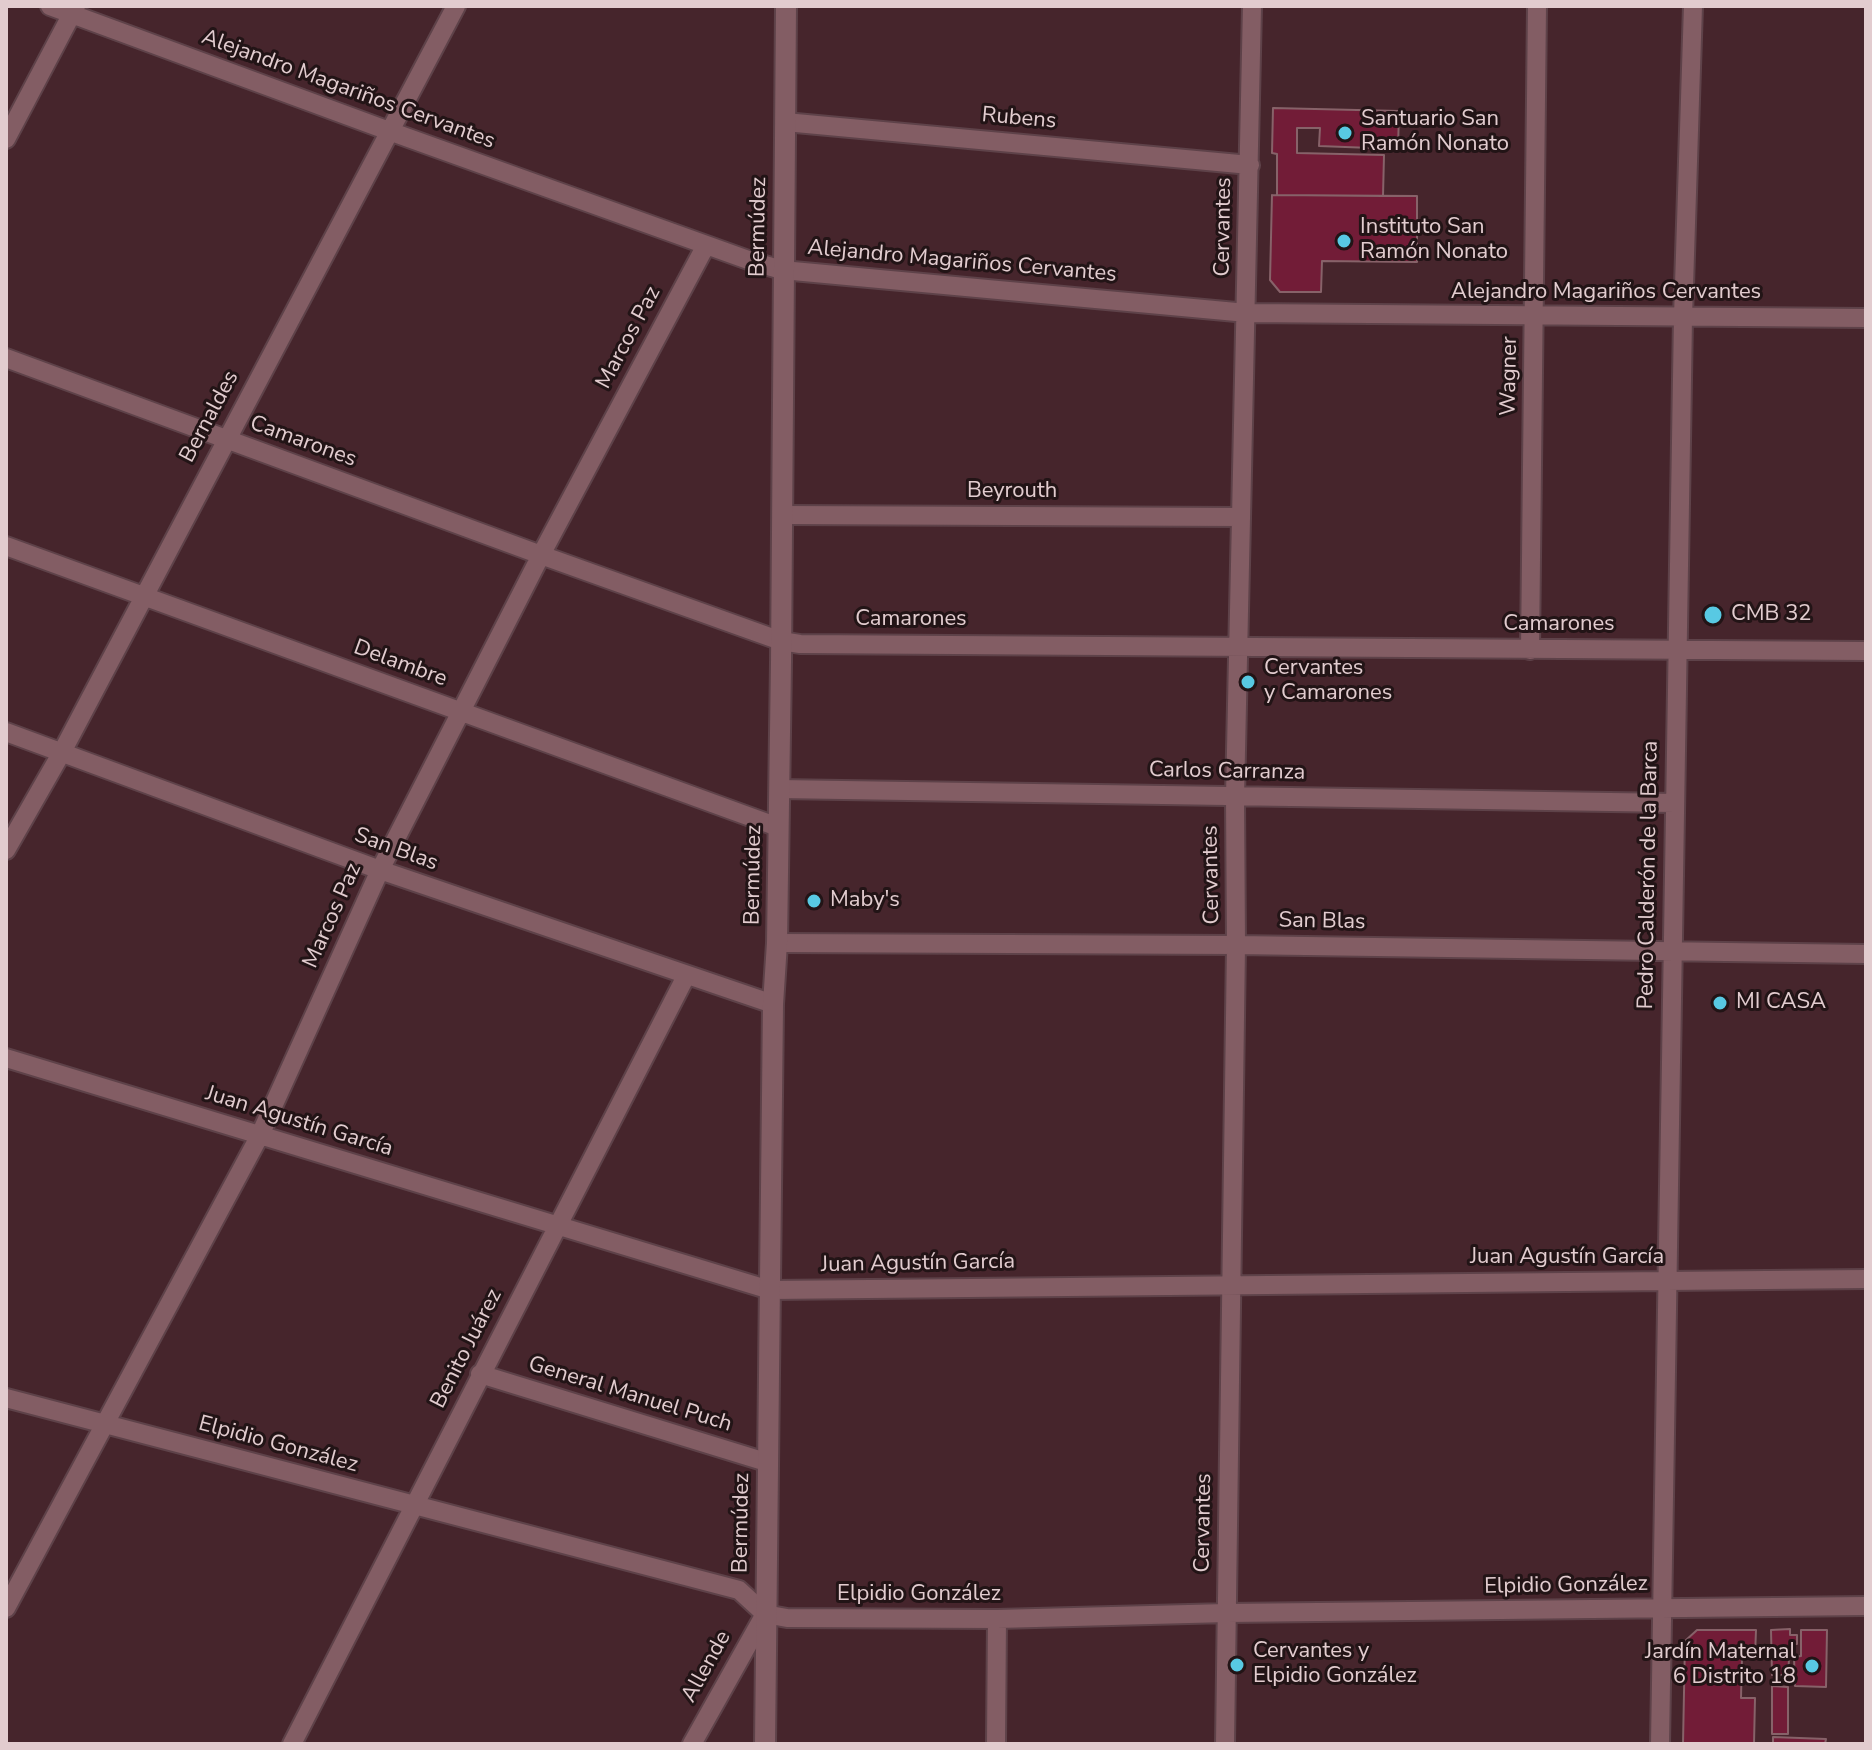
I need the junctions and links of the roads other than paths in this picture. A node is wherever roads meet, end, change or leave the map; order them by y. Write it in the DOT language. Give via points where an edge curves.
graph roads {
  1 [pos="50,6"];
  2 [pos="456,6"];
  3 [pos="786,6"];
  4 [pos="1252,6"];
  5 [pos="1537,6"];
  6 [pos="1693,6"];
  7 [pos="74,10"];
  8 [pos="785,122"];
  9 [pos="389,131"];
  10 [pos="6,139"];
  11 [pos="1250,165"];
  12 [pos="706,245"];
  13 [pos="782,270"];
  14 [pos="1247,313"];
  15 [pos="1534,317"];
  16 [pos="1683,317"];
  17 [pos="1866,318"];
  18 [pos="6,358"];
  19 [pos="225,439"];
  20 [pos="782,515"];
  21 [pos="1241,517"];
  22 [pos="6,546"];
  23 [pos="541,555"];
  24 [pos="143,596"];
  25 [pos="781,641"];
  26 [pos="1239,647"];
  27 [pos="1530,650"];
  28 [pos="1678,650"];
  29 [pos="1866,651"];
  30 [pos="461,711"];
  31 [pos="6,732"];
  32 [pos="62,752"];
  33 [pos="779,789"];
  34 [pos="1235,797"];
  35 [pos="1674,803"];
  36 [pos="778,827"];
  37 [pos="6,850"];
  38 [pos="380,870"];
  39 [pos="777,943"];
  40 [pos="1236,945"];
  41 [pos="1672,951"];
  42 [pos="1866,954"];
  43 [pos="686,976"];
  44 [pos="773,1004"];
  45 [pos="6,1058"];
  46 [pos="260,1135"];
  47 [pos="558,1224"];
  48 [pos="1866,1279"];
  49 [pos="1666,1281"];
  50 [pos="1231,1284"];
  51 [pos="770,1290"];
  52 [pos="480,1374"];
  53 [pos="6,1398"];
  54 [pos="106,1425"];
  55 [pos="766,1462"];
  56 [pos="415,1506"];
  57 [pos="1866,1606"];
  58 [pos="6,1608"];
  59 [pos="1662,1609"];
  60 [pos="1227,1613"];
  61 [pos="765,1614"];
  62 [pos="997,1619"];
  63 [pos="292,1744"];
  64 [pos="692,1744"];
  65 [pos="765,1744"];
  66 [pos="996,1744"];
  67 [pos="1225,1744"];
  68 [pos="1660,1744"];
  1 -- 7 [label="street, Alejandro Magariños Cervantes"];
  2 -- 9 [label="street, Bernaldes"];
  3 -- 8 [label="street, Bermúdez"];
  4 -- 11 [label="street, Cervantes"];
  5 -- 15 [label="street, Wagner"];
  6 -- 16 [label="street, Pedro Calderón de la Barca"];
  7 -- 9 [label="street, Alejandro Magariños Cervantes"];
  7 -- 10 [label="street"];
  8 -- 11 [label="street, Rubens"];
  8 -- 13 [label="street, Bermúdez"];
  9 -- 12 [label="street, Alejandro Magariños Cervantes"];
  9 -- 19 [label="street, Bernaldes"];
  11 -- 14 [label="street, Cervantes"];
  12 -- 13 [label="street, Alejandro Magariños Cervantes"];
  12 -- 23 [label="street, Marcos Paz"];
  13 -- 14 [label="street, Alejandro Magariños Cervantes"];
  13 -- 20 [label="street, Bermúdez"];
  14 -- 15 [label="street, Alejandro Magariños Cervantes"];
  14 -- 21 [label="street, Cervantes"];
  15 -- 16 [label="street, Alejandro Magariños Cervantes"];
  15 -- 27 [label="street, Wagner"];
  16 -- 17 [label="street, Alejandro Magariños Cervantes"];
  16 -- 28 [label="street, Pedro Calderón de la Barca"];
  18 -- 19 [label="street, Camarones"];
  19 -- 23 [label="street, Camarones"];
  19 -- 24 [label="street, Bernaldes"];
  20 -- 21 [label="street, Beyrouth"];
  20 -- 25 [label="street, Bermúdez"];
  21 -- 26 [label="street, Cervantes"];
  22 -- 24 [label="street, Delambre"];
  23 -- 25 [label="street, Camarones"];
  23 -- 30 [label="street, Marcos Paz"];
  24 -- 30 [label="street, Delambre"];
  24 -- 32 [label="street, Bernaldes"];
  25 -- 26 [label="street, Camarones"];
  25 -- 33 [label="street, Bermúdez"];
  26 -- 27 [label="street, Camarones"];
  26 -- 34 [label="street, Cervantes"];
  27 -- 28 [label="street, Camarones"];
  28 -- 29 [label="street, Camarones"];
  28 -- 35 [label="street, Pedro Calderón de la Barca"];
  30 -- 36 [label="street, Delambre"];
  30 -- 38 [label="street, Marcos Paz"];
  31 -- 32 [label="street, San Blas"];
  32 -- 37 [label="street, Bernaldes"];
  32 -- 38 [label="street, San Blas"];
  33 -- 34 [label="street, Carlos Carranza"];
  33 -- 36 [label="street, Bermúdez"];
  34 -- 35 [label="street, Carlos Carranza"];
  34 -- 40 [label="street, Cervantes"];
  35 -- 41 [label="street, Pedro Calderón de la Barca"];
  36 -- 39 [label="street, Bermúdez"];
  38 -- 43 [label="street, San Blas"];
  38 -- 46 [label="street, Marcos Paz"];
  39 -- 40 [label="street, San Blas"];
  39 -- 44 [label="street, Bermúdez"];
  40 -- 41 [label="street, San Blas"];
  40 -- 50 [label="street, Cervantes"];
  41 -- 42 [label="street, San Blas"];
  41 -- 49 [label="street, Pedro Calderón de la Barca"];
  43 -- 44 [label="street, San Blas"];
  43 -- 47 [label="street, Benito Juárez"];
  44 -- 51 [label="street, Bermúdez"];
  45 -- 46 [label="street, Juan Agustín García"];
  46 -- 47 [label="street, Juan Agustín García"];
  46 -- 54 [label="street, Marcos Paz"];
  47 -- 51 [label="street, Juan Agustín García"];
  47 -- 52 [label="street, Benito Juárez"];
  48 -- 49 [label="street, Juan Agustín García"];
  49 -- 50 [label="street, Juan Agustín García"];
  49 -- 59 [label="street, Pedro Calderón de la Barca"];
  50 -- 51 [label="street, Juan Agustín García"];
  50 -- 60 [label="street, Cervantes"];
  51 -- 55 [label="street, Bermúdez"];
  52 -- 55 [label="street, General Manuel Puch"];
  52 -- 56 [label="street, Benito Juárez"];
  53 -- 54 [label="street, Elpidio González"];
  54 -- 56 [label="street, Elpidio González"];
  54 -- 58 [label="street, Marcos Paz"];
  55 -- 61 [label="street, Bermúdez"];
  56 -- 61 [label="street, Elpidio González" via="739,1590"];
  56 -- 63 [label="street, Benito Juárez"];
  57 -- 59 [label="street, Elpidio González"];
  59 -- 60 [label="street, Elpidio González"];
  59 -- 68 [label="street, Pedro Calderón de la Barca"];
  60 -- 62 [label="street, Elpidio González"];
  60 -- 67 [label="street, Cervantes"];
  61 -- 62 [label="street, Elpidio González"];
  61 -- 64 [label="street, Allende"];
  61 -- 65 [label="street, Bermúdez"];
  62 -- 66 [label="street"];
}
